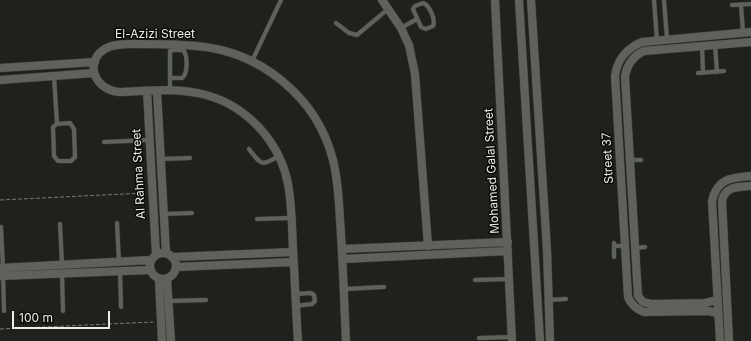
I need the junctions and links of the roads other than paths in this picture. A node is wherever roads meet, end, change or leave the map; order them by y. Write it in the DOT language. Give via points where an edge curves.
graph roads {
  1 [pos="281,0"];
  2 [pos="382,0"];
  3 [pos="495,0"];
  4 [pos="519,0"];
  5 [pos="531,0"];
  6 [pos="654,0"];
  7 [pos="664,0"];
  8 [pos="751,4"];
  9 [pos="732,5"];
  10 [pos="741,5"];
  11 [pos="388,8"];
  12 [pos="417,19"];
  13 [pos="336,23"];
  14 [pos="401,28"];
  15 [pos="747,32"];
  16 [pos="667,40"];
  17 [pos="657,41"];
  18 [pos="751,42"];
  19 [pos="715,45"];
  20 [pos="702,46"];
  21 [pos="252,61"];
  22 [pos="95,62"];
  23 [pos="0,68"];
  24 [pos="724,71"];
  25 [pos="703,72"];
  26 [pos="716,72"];
  27 [pos="94,73"];
  28 [pos="698,73"];
  29 [pos="54,76"];
  30 [pos="170,78"];
  31 [pos="0,80"];
  32 [pos="170,90"];
  33 [pos="147,91"];
  34 [pos="157,91"];
  35 [pos="57,124"];
  36 [pos="150,140"];
  37 [pos="104,142"];
  38 [pos="249,149"];
  39 [pos="278,156"];
  40 [pos="190,158"];
  41 [pos="161,159"];
  42 [pos="630,160"];
  43 [pos="641,160"];
  44 [pos="630,173"];
  45 [pos="621,174"];
  46 [pos="751,176"];
  47 [pos="751,186"];
  48 [pos="192,213"];
  49 [pos="164,214"];
  50 [pos="291,218"];
  51 [pos="257,219"];
  52 [pos="117,223"];
  53 [pos="60,224"];
  54 [pos="1,227"];
  55 [pos="508,242"];
  56 [pos="428,246"];
  57 [pos="645,247"];
  58 [pos="634,248"];
  59 [pos="342,249"];
  60 [pos="535,250"];
  61 [pos="547,250"];
  62 [pos="625,250"];
  63 [pos="508,251"];
  64 [pos="293,252"];
  65 [pos="169,255"];
  66 [pos="153,258"];
  67 [pos="343,259"];
  68 [pos="119,262"];
  69 [pos="293,262"];
  70 [pos="62,265"];
  71 [pos="176,267"];
  72 [pos="150,270"];
  73 [pos="120,271"];
  74 [pos="2,272"];
  75 [pos="62,274"];
  76 [pos="163,279"];
  77 [pos="509,279"];
  78 [pos="475,280"];
  79 [pos="384,287"];
  80 [pos="344,289"];
  81 [pos="296,294"];
  82 [pos="566,299"];
  83 [pos="206,300"];
  84 [pos="549,300"];
  85 [pos="717,300"];
  86 [pos="168,301"];
  87 [pos="296,306"];
  88 [pos="121,307"];
  89 [pos="4,310"];
  90 [pos="63,311"];
  91 [pos="718,313"];
  92 [pos="479,338"];
  93 [pos="512,339"];
  94 [pos="162,341"];
  95 [pos="170,341"];
  96 [pos="298,341"];
  97 [pos="346,341"];
  98 [pos="540,341"];
  99 [pos="550,341"];
  100 [pos="720,341"];
  101 [pos="729,341"];
  1 -- 21 [label="lane"];
  2 -- 11 [label="street"];
  3 -- 55 [label="street, Mohamed Galal Street"];
  4 -- 60 [label="street"];
  5 -- 61 [label="street"];
  6 -- 17 [label="lane"];
  7 -- 16 [label="lane"];
  8 -- 10 [label="lane"];
  9 -- 10 [label="lane"];
  10 -- 15 [label="lane"];
  11 -- 13 [label="lane" via="357,35 349,33"];
  11 -- 14 [label="street"];
  12 -- 12 [label="lane" via="424,29 434,24 424,3 414,8"];
  12 -- 14 [label="lane"];
  14 -- 56 [label="street" via="409,45 415,74"];
  15 -- 16 [label="street, Street 37"];
  16 -- 17 [label="street, Street 37"];
  17 -- 45 [label="street, Street 37" via="642,42 632,47 623,55 616,70"];
  18 -- 19 [label="street, Street 37"];
  19 -- 20 [label="street, Street 37"];
  19 -- 26 [label="lane"];
  20 -- 25 [label="lane"];
  20 -- 42 [label="street, Street 37" via="644,51 631,61 625,77"];
  21 -- 22 [label="street, El-Azizi Street" via="216,48 179,44 141,44 108,47"];
  21 -- 59 [label="street, El-Azizi Street" via="283,81 297,94 316,120 327,142 337,178"];
  22 -- 23 [label="street"];
  22 -- 27 [label="street"];
  24 -- 26 [label="lane"];
  25 -- 26 [label="lane"];
  25 -- 28 [label="lane"];
  27 -- 29 [label="street"];
  27 -- 33 [label="street" via="97,81 110,91"];
  29 -- 31 [label="street"];
  29 -- 35 [label="lane"];
  30 -- 30 [label="lane" via="185,76 186,54 183,50 170,51"];
  30 -- 32 [label="lane"];
  32 -- 34 [label="street"];
  32 -- 39 [label="street" via="206,95 243,113 258,128"];
  33 -- 34 [label="street"];
  33 -- 36 [label="street, Al Rahma Street"];
  34 -- 41 [label="street, Al Rahma Street"];
  35 -- 35 [label="lane" via="52,129 55,158 58,161 71,161 75,155 74,128 70,123"];
  36 -- 37 [label="lane"];
  36 -- 66 [label="street, Al Rahma Street"];
  38 -- 39 [label="lane" via="263,164"];
  39 -- 50 [label="street" via="288,183"];
  40 -- 41 [label="lane"];
  41 -- 49 [label="street, Al Rahma Street"];
  42 -- 43 [label="lane"];
  42 -- 44 [label="street, Street 37"];
  44 -- 45 [label="street"];
  44 -- 58 [label="street, Street 37"];
  45 -- 62 [label="street, Street 37"];
  46 -- 85 [label="street" via="727,180 716,188 713,194"];
  47 -- 101 [label="street" via="730,189 724,194 722,201"];
  48 -- 49 [label="lane"];
  49 -- 65 [label="street, Al Rahma Street"];
  50 -- 51 [label="lane"];
  50 -- 64 [label="street"];
  52 -- 68 [label="lane"];
  53 -- 70 [label="lane"];
  54 -- 74 [label="lane"];
  55 -- 56 [label="street"];
  55 -- 63 [label="street, Mohamed Galal Street"];
  56 -- 59 [label="street"];
  57 -- 58 [label="lane"];
  58 -- 85 [label="street, Street 37" via="637,292 643,302 705,303"];
  59 -- 67 [label="street, El-Azizi Street"];
  60 -- 61 [label="street"];
  60 -- 98 [label="street"];
  61 -- 84 [label="street"];
  62 -- 62 [label="lane" via="614,245 614,256"];
  62 -- 91 [label="street, Street 37" via="628,297 635,308 648,313"];
  63 -- 67 [label="street"];
  63 -- 77 [label="street, Mohamed Galal Street"];
  64 -- 65 [label="street"];
  64 -- 69 [label="street"];
  65 -- 66 [label="street"];
  65 -- 71 [label="street" via="175,260"];
  66 -- 68 [label="street"];
  66 -- 72 [label="street"];
  67 -- 80 [label="street, El-Azizi Street"];
  68 -- 70 [label="street"];
  69 -- 71 [label="street"];
  69 -- 81 [label="street"];
  70 -- 74 [label="street"];
  71 -- 76 [label="street" via="173,274"];
  72 -- 73 [label="street"];
  72 -- 76 [label="street" via="152,274"];
  73 -- 75 [label="street"];
  73 -- 88 [label="lane"];
  74 -- 75 [label="street"];
  74 -- 89 [label="lane"];
  75 -- 90 [label="lane"];
  76 -- 86 [label="street"];
  76 -- 94 [label="street"];
  77 -- 78 [label="lane"];
  77 -- 93 [label="street, Mohamed Galal Street"];
  79 -- 80 [label="lane"];
  80 -- 97 [label="street, El-Azizi Street"];
  81 -- 87 [label="street"];
  81 -- 87 [label="lane" via="311,293 315,301 312,304"];
  82 -- 84 [label="lane"];
  83 -- 86 [label="lane"];
  84 -- 99 [label="street"];
  85 -- 91 [label="street"];
  86 -- 95 [label="street"];
  87 -- 96 [label="street"];
  91 -- 100 [label="street"];
  92 -- 93 [label="lane"];
}
